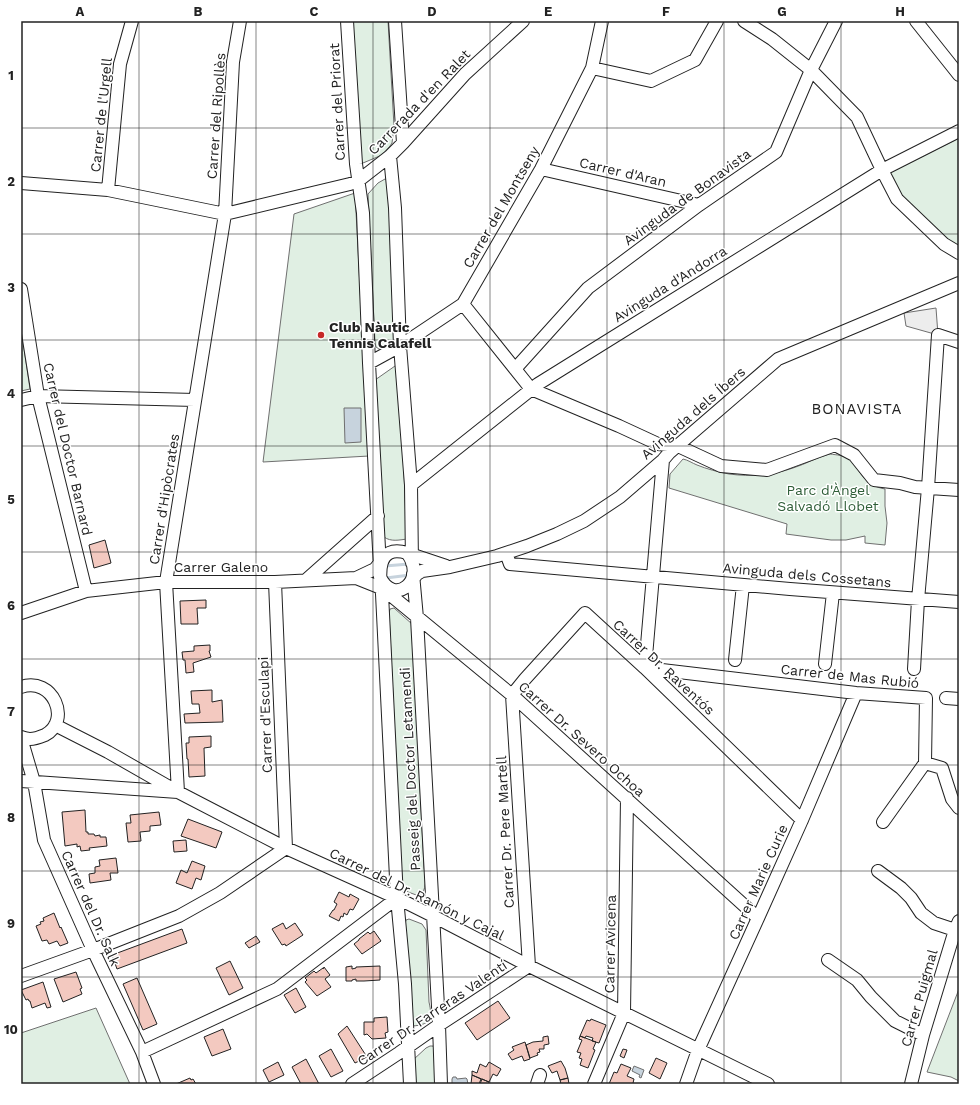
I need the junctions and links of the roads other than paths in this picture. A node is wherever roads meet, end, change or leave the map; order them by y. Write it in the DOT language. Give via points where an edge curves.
graph roads {
  1 [pos="132,21"];
  2 [pos="240,21"];
  3 [pos="347,21"];
  4 [pos="395,21"];
  5 [pos="523,21"];
  6 [pos="602,21"];
  7 [pos="717,21"];
  8 [pos="744,21"];
  9 [pos="836,21"];
  10 [pos="916,21"];
  11 [pos="592,68"];
  12 [pos="812,70"];
  13 [pos="959,75"];
  14 [pos="959,131"];
  15 [pos="403,143"];
  16 [pos="390,156"];
  17 [pos="541,169"];
  18 [pos="882,170"];
  19 [pos="358,181"];
  20 [pos="21,183"];
  21 [pos="108,190"];
  22 [pos="699,205"];
  23 [pos="225,214"];
  24 [pos="959,253"];
  25 [pos="959,283"];
  26 [pos="21,289"];
  27 [pos="463,304"];
  28 [pos="959,342"];
  29 [pos="400,346"];
  30 [pos="369,363"];
  31 [pos="515,369"];
  32 [pos="532,389"];
  33 [pos="38,396"];
  34 [pos="21,400"];
  35 [pos="195,400"];
  36 [pos="678,446"];
  37 [pos="664,460"];
  38 [pos="411,486"];
  39 [pos="928,488"];
  40 [pos="959,490"];
  41 [pos="378,516"];
  42 [pos="506,553"];
  43 [pos="450,566"];
  44 [pos="411,568"];
  45 [pos="381,571"];
  46 [pos="653,577"];
  47 [pos="356,578"];
  48 [pos="306,580"];
  49 [pos="166,582"];
  50 [pos="275,582"];
  51 [pos="743,585"];
  52 [pos="86,591"];
  53 [pos="833,593"];
  54 [pos="918,600"];
  55 [pos="959,602"];
  56 [pos="21,613"];
  57 [pos="417,618"];
  58 [pos="735,660"];
  59 [pos="825,664"];
  60 [pos="645,668"];
  61 [pos="914,669"];
  62 [pos="21,687"];
  63 [pos="856,693"];
  64 [pos="512,695"];
  65 [pos="946,698"];
  66 [pos="959,699"];
  67 [pos="54,725"];
  68 [pos="21,737"];
  69 [pos="925,763"];
  70 [pos="21,781"];
  71 [pos="34,782"];
  72 [pos="178,792"];
  73 [pos="627,798"];
  74 [pos="959,807"];
  75 [pos="802,820"];
  76 [pos="883,822"];
  77 [pos="286,848"];
  78 [pos="878,871"];
  79 [pos="397,898"];
  80 [pos="433,916"];
  81 [pos="758,918"];
  82 [pos="957,926"];
  83 [pos="93,950"];
  84 [pos="828,960"];
  85 [pos="529,966"];
  86 [pos="21,976"];
  87 [pos="624,1013"];
  88 [pos="439,1025"];
  89 [pos="923,1035"];
  90 [pos="408,1046"];
  91 [pos="698,1050"];
  92 [pos="142,1052"];
  93 [pos="154,1084"];
  94 [pos="352,1084"];
  95 [pos="410,1084"];
  96 [pos="441,1084"];
  97 [pos="594,1084"];
  98 [pos="686,1084"];
  99 [pos="768,1084"];
  100 [pos="911,1084"];
  1 -- 21 [label="street, Carrer de l'Urgell" via="120,64"];
  2 -- 23 [label="street, Carrer del Ripollès" via="233,62"];
  3 -- 19 [label="street, Carrer del Priorat"];
  4 -- 15 [label="street"];
  5 -- 15 [label="street, Carrerada d'en Ralet" via="465,74"];
  6 -- 11 [label="street, Carrer del Montseny"];
  7 -- 11 [label="street" via="696,60 650,81"];
  8 -- 12 [label="street"];
  9 -- 12 [label="street, Avinguda de Bonavista"];
  10 -- 13 [label="street"];
  11 -- 17 [label="street, Carrer del Montseny"];
  12 -- 18 [label="street" via="857,117"];
  12 -- 22 [label="street, Avinguda de Bonavista" via="776,152"];
  14 -- 18 [label="street, Avinguda d'Andorra"];
  15 -- 16 [label="street, Carrerada d'en Ralet"];
  16 -- 19 [label="street, Carrerada d'en Ralet"];
  16 -- 29 [label="street, Passeig del Doctor Letamendi" via="395,208"];
  17 -- 22 [label="street, Carrer d'Aran"];
  17 -- 27 [label="street, Carrer del Montseny"];
  18 -- 24 [label="street" via="897,199 944,244"];
  18 -- 32 [label="street, Avinguda d'Andorra"];
  19 -- 23 [label="street, Carrerada d'en Ralet"];
  19 -- 30 [label="street, Passeig del Doctor Letamendi" via="363,213"];
  20 -- 21 [label="street, Carrerada d'en Ralet"];
  21 -- 23 [label="street, Carrerada d'en Ralet"];
  22 -- 31 [label="street, Avinguda de Bonavista" via="588,288"];
  23 -- 35 [label="street, Carrer d'Hipòcrates"];
  25 -- 36 [label="street, Avinguda dels Íbers" via="778,359"];
  26 -- 33 [label="street, Carrer del Doctor Barnard"];
  27 -- 29 [label="street, Carrer del Montseny"];
  27 -- 31 [label="street"];
  28 -- 39 [label="street" via="938,335"];
  29 -- 30 [label="street, Carrer del Montseny"];
  29 -- 38 [label="street, Passeig del Doctor Letamendi"];
  30 -- 41 [label="street, Passeig del Doctor Letamendi"];
  31 -- 32 [label="street"];
  32 -- 36 [label="street" via="658,444"];
  32 -- 38 [label="street, Avinguda d'Andorra"];
  33 -- 34 [label="street"];
  33 -- 35 [label="street"];
  33 -- 52 [label="street, Carrer del Doctor Barnard"];
  35 -- 49 [label="street, Carrer d'Hipòcrates"];
  36 -- 37 [label="street, Avinguda dels Íbers"];
  36 -- 39 [label="street" via="722,466 766,470 835,445 854,455 874,480"];
  37 -- 42 [label="street, Avinguda dels Íbers" via="620,497 584,521"];
  37 -- 46 [label="street"];
  38 -- 44 [label="street, Passeig del Doctor Letamendi"];
  39 -- 40 [label="street"];
  39 -- 54 [label="street"];
  41 -- 45 [label="street, Passeig del Doctor Letamendi"];
  41 -- 48 [label="street"];
  42 -- 43 [label="street, Avinguda dels Íbers"];
  42 -- 46 [label="street, Avinguda dels Cossetans" via="510,564"];
  43 -- 44 [label="street, Avinguda dels Íbers"];
  43 -- 44 [label="street, Avinguda dels Íbers" via="417,574"];
  44 -- 45 [label="street" via="400,551 393,551 386,555"];
  44 -- 45 [label="street, Carrer Galeno" via="406,587 400,590 394,590"];
  44 -- 57 [label="street, Passeig del Doctor Letamendi"];
  45 -- 47 [label="street, Carrer Galeno"];
  45 -- 47 [label="street, Carrer Galeno" via="375,570"];
  45 -- 57 [label="street, Carrer Dr. Severo Ochoa"];
  45 -- 79 [label="street, Passeig del Doctor Letamendi"];
  46 -- 51 [label="street, Avinguda dels Cossetans"];
  46 -- 60 [label="street"];
  47 -- 48 [label="street, Carrer Galeno"];
  48 -- 50 [label="street, Carrer Galeno"];
  49 -- 50 [label="street, Carrer Galeno"];
  49 -- 52 [label="street, Carrer Galeno"];
  49 -- 72 [label="street, Carrer d'Hipòcrates"];
  50 -- 77 [label="street, Carrer d'Esculapi"];
  51 -- 53 [label="street, Avinguda dels Cossetans"];
  51 -- 58 [label="street"];
  52 -- 56 [label="street, Carrer Galeno"];
  53 -- 54 [label="street, Avinguda dels Cossetans"];
  53 -- 59 [label="street"];
  54 -- 55 [label="street, Avinguda dels Cossetans"];
  54 -- 61 [label="street"];
  57 -- 64 [label="street, Carrer Dr. Severo Ochoa"];
  57 -- 80 [label="street, Passeig del Doctor Letamendi"];
  60 -- 63 [label="street, Carrer de Mas Rubió"];
  60 -- 64 [label="street, Carrer Dr. Raventós" via="585,613"];
  60 -- 75 [label="street, Carrer Dr. Raventós"];
  62 -- 67 [label="street" via="32,685 49,692 58,709"];
  63 -- 69 [label="street, Carrer de Mas Rubió" via="926,698"];
  63 -- 75 [label="street, Carrer Marie Curie"];
  64 -- 73 [label="street, Carrer Dr. Severo Ochoa"];
  64 -- 85 [label="street, Carrer Dr. Pere Martell"];
  65 -- 66 [label="street"];
  67 -- 68 [label="street" via="47,734 39,738"];
  67 -- 72 [label="street, Carrer del Dr. Ramón y Cajal"];
  68 -- 71 [label="street, Carrer del Dr. Salk"];
  69 -- 74 [label="street" via="942,768 952,799"];
  69 -- 76 [label="street"];
  70 -- 71 [label="street"];
  71 -- 72 [label="street"];
  71 -- 83 [label="street, Carrer del Dr. Salk" via="44,840"];
  72 -- 77 [label="street, Carrer del Dr. Ramón y Cajal"];
  73 -- 81 [label="street, Carrer Dr. Severo Ochoa"];
  73 -- 87 [label="street, Carrer Avicena"];
  75 -- 81 [label="street, Carrer Marie Curie"];
  77 -- 79 [label="street, Carrer del Dr. Ramón y Cajal"];
  77 -- 83 [label="street" via="220,893 179,916"];
  78 -- 82 [label="street" via="911,898 921,913 934,923"];
  79 -- 80 [label="street, Carrer del Dr. Ramón y Cajal"];
  79 -- 90 [label="street, Passeig del Doctor Letamendi"];
  79 -- 92 [label="street" via="277,989"];
  80 -- 85 [label="street, Carrer del Dr. Ramón y Cajal"];
  80 -- 88 [label="street, Passeig del Doctor Letamendi"];
  81 -- 91 [label="street, Carrer Marie Curie"];
  82 -- 89 [label="street, Carrer Puigmal"];
  83 -- 86 [label="street"];
  83 -- 92 [label="street, Carrer del Dr. Salk"];
  84 -- 89 [label="street" via="857,980 895,1021"];
  85 -- 87 [label="street, Carrer del Dr. Ramón y Cajal"];
  85 -- 88 [label="street, Carrer Dr. Farreras Valentí"];
  87 -- 91 [label="street, Carrer del Dr. Ramón y Cajal"];
  87 -- 97 [label="street, Carrer Avicena"];
  88 -- 90 [label="street, Carrer Dr. Farreras Valentí"];
  88 -- 96 [label="street, Passeig del Doctor Letamendi"];
  89 -- 100 [label="street, Carrer Puigmal"];
  90 -- 94 [label="street, Carrer Dr. Farreras Valentí"];
  90 -- 95 [label="street, Passeig del Doctor Letamendi"];
  91 -- 98 [label="street, Carrer Marie Curie"];
  91 -- 99 [label="street, Carrer del Dr. Ramón y Cajal"];
  92 -- 93 [label="street, Carrer del Dr. Salk"];
}
